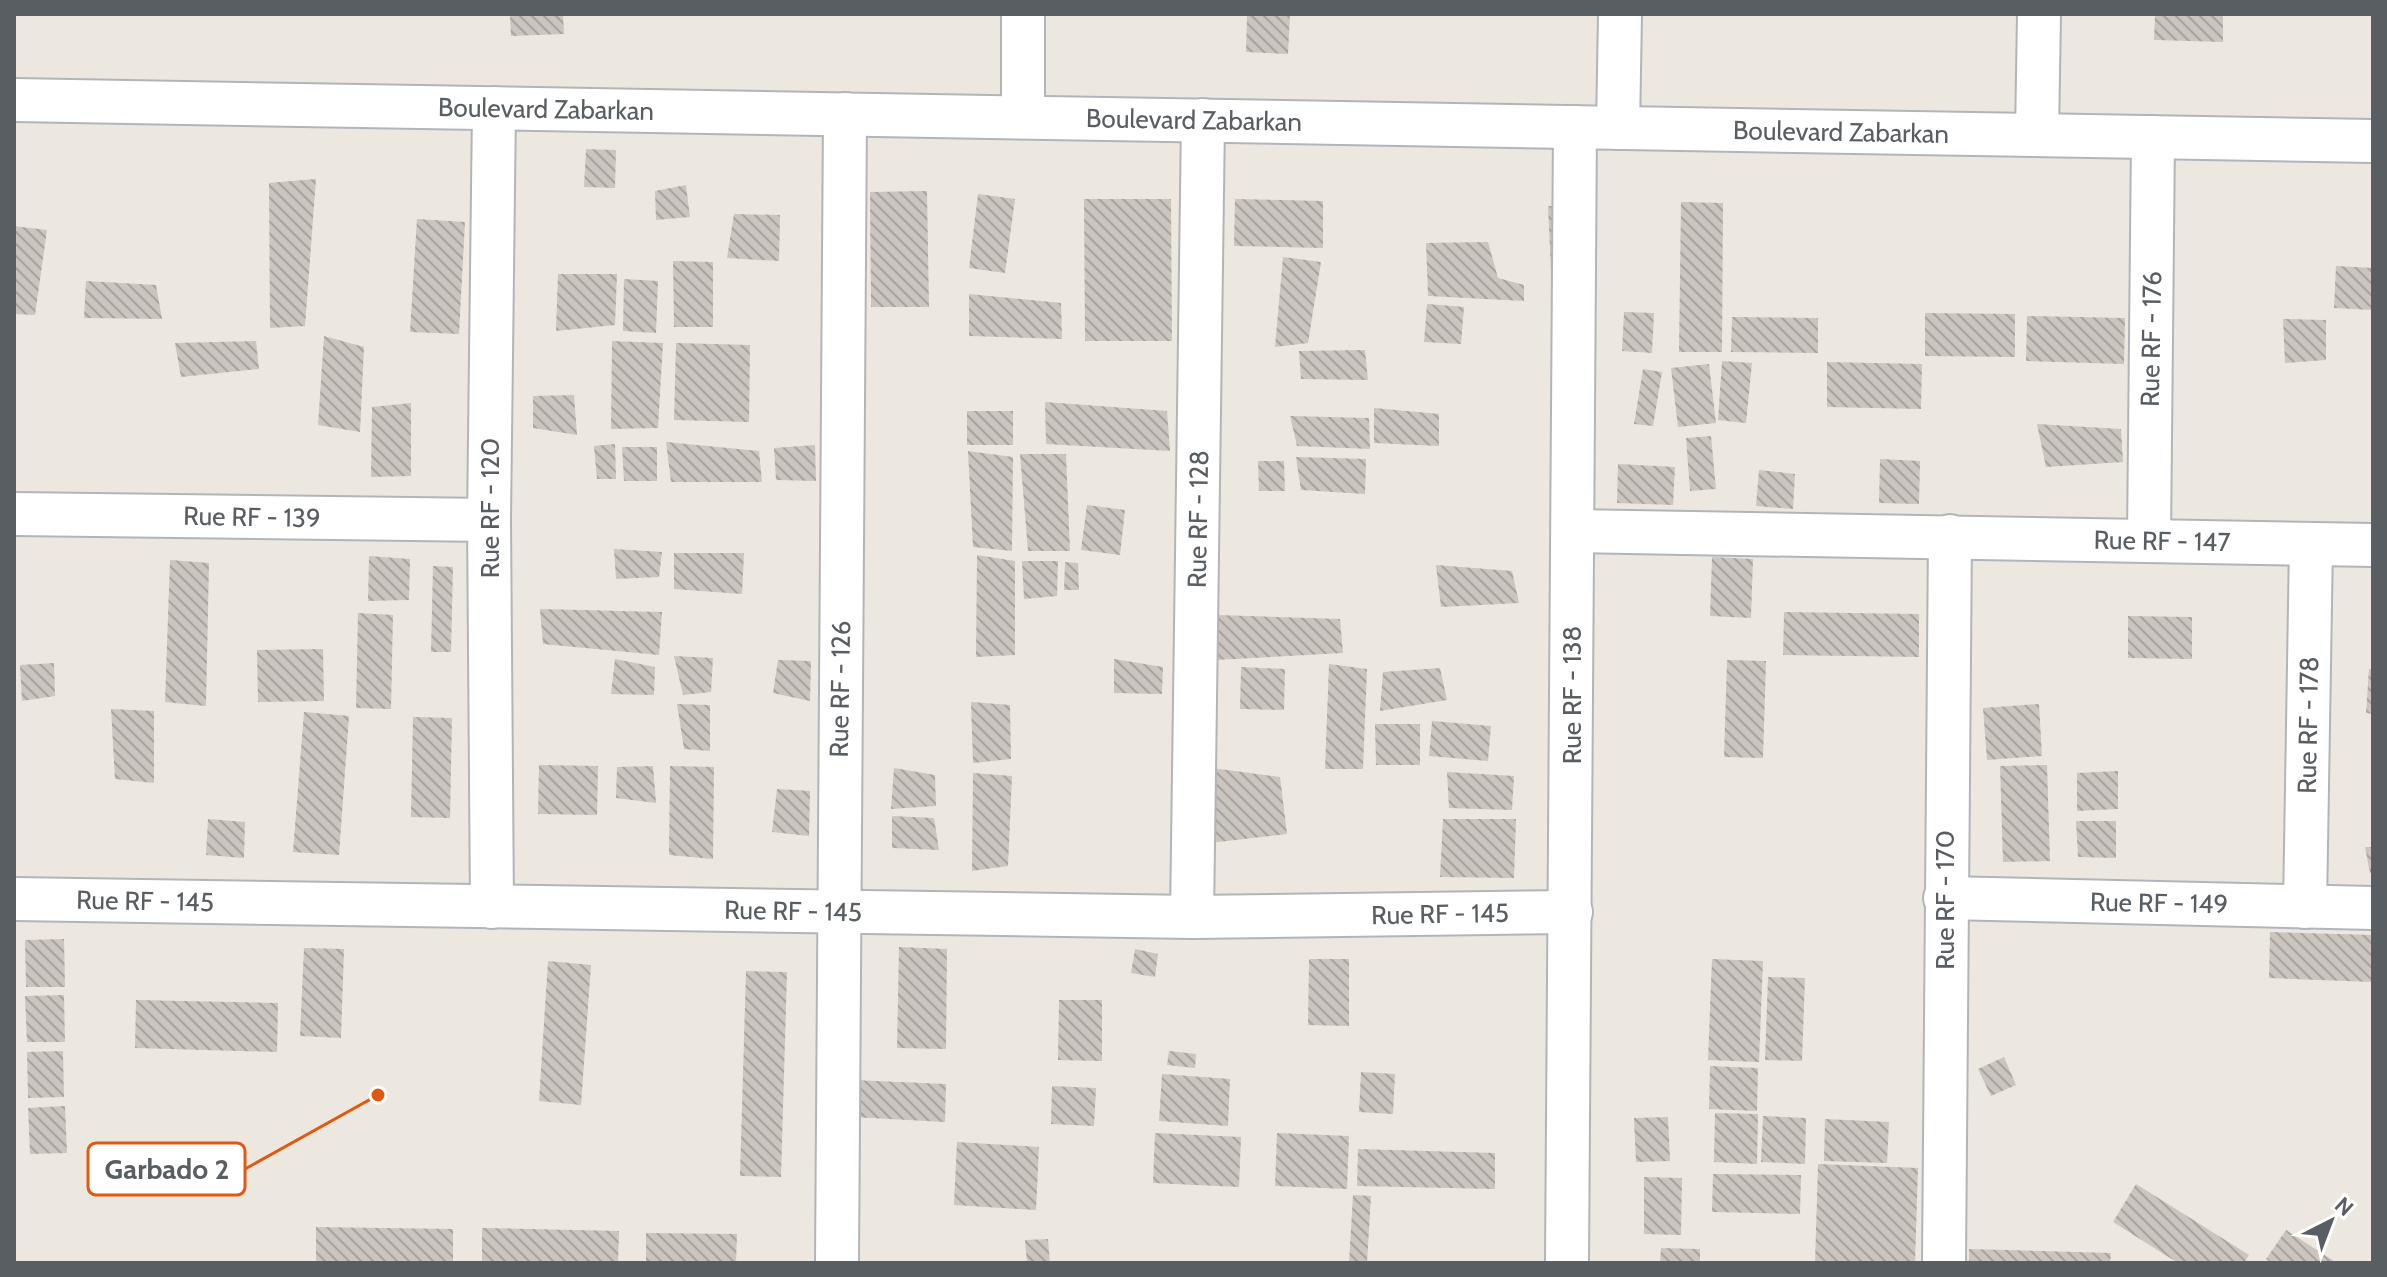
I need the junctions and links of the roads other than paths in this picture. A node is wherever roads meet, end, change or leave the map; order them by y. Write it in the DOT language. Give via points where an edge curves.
graph roads {
  1 [pos="1023,14"];
  2 [pos="1620,14"];
  3 [pos="2039,14"];
  4 [pos="14,100"];
  5 [pos="494,108"];
  6 [pos="845,114"];
  7 [pos="1023,117"];
  8 [pos="1203,120"];
  9 [pos="1575,127"];
  10 [pos="1618,128"];
  11 [pos="2037,135"];
  12 [pos="2153,137"];
  13 [pos="2373,141"];
  14 [pos="14,514"];
  15 [pos="489,520"];
  16 [pos="1573,531"];
  17 [pos="1950,536"];
  18 [pos="2149,540"];
  19 [pos="2311,544"];
  20 [pos="2373,545"];
  21 [pos="1945,898"];
  22 [pos="14,899"];
  23 [pos="492,907"];
  24 [pos="2305,907"];
  25 [pos="2373,908"];
  26 [pos="838,912"];
  27 [pos="1571,912"];
  28 [pos="1192,917"];
  29 [pos="837,1263"];
  30 [pos="1567,1263"];
  31 [pos="1944,1263"];
  1 -- 7 [label="street"];
  2 -- 10 [label="street"];
  3 -- 11 [label="street"];
  4 -- 5 [label="street, Boulevard Zabarkan"];
  5 -- 6 [label="street, Boulevard Zabarkan"];
  5 -- 15 [label="street, Rue RF - 120"];
  6 -- 7 [label="street, Boulevard Zabarkan"];
  6 -- 26 [label="street, Rue RF - 126"];
  7 -- 8 [label="street, Boulevard Zabarkan"];
  8 -- 9 [label="street, Boulevard Zabarkan"];
  8 -- 28 [label="street, Rue RF - 128"];
  9 -- 10 [label="street, Boulevard Zabarkan"];
  9 -- 16 [label="street, Rue RF - 138"];
  10 -- 11 [label="street, Boulevard Zabarkan"];
  11 -- 12 [label="street, Boulevard Zabarkan"];
  12 -- 13 [label="street, Boulevard Zabarkan"];
  12 -- 18 [label="street, Rue RF - 176"];
  14 -- 15 [label="street, Rue RF - 139"];
  15 -- 23 [label="street, Rue RF - 120"];
  16 -- 17 [label="street, Rue RF - 147"];
  16 -- 27 [label="street, Rue RF - 138"];
  17 -- 18 [label="street, Rue RF - 147"];
  17 -- 21 [label="street, Rue RF - 170"];
  18 -- 19 [label="street, Rue RF - 147"];
  19 -- 20 [label="street, Rue RF - 147"];
  19 -- 24 [label="street, Rue RF - 178"];
  21 -- 24 [label="street, Rue RF - 149"];
  21 -- 31 [label="street, Rue RF - 170"];
  22 -- 23 [label="street, Rue RF - 145"];
  23 -- 26 [label="street, Rue RF - 145"];
  24 -- 25 [label="street, Rue RF - 149"];
  26 -- 28 [label="street, Rue RF - 145"];
  26 -- 29 [label="street, Rue RF - 126"];
  27 -- 28 [label="street, Rue RF - 145"];
  27 -- 30 [label="street, Rue RF - 138"];
}
